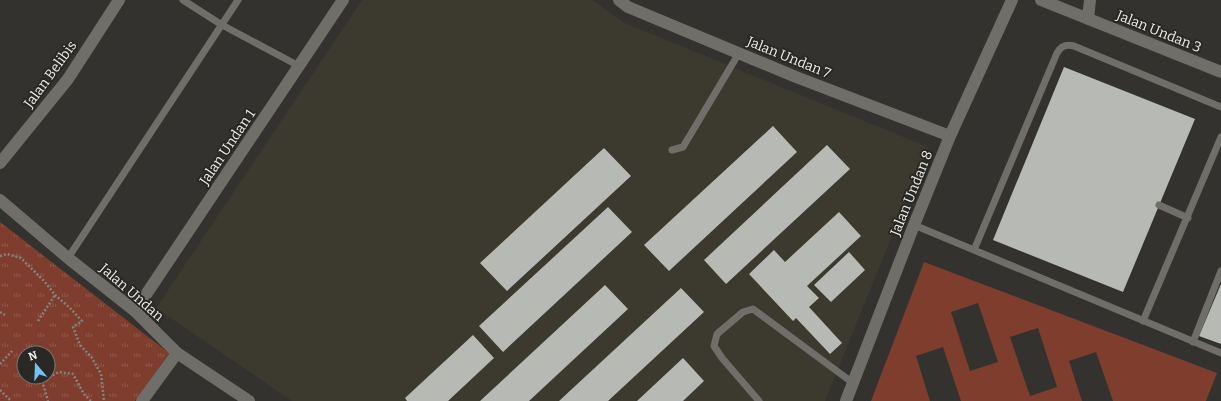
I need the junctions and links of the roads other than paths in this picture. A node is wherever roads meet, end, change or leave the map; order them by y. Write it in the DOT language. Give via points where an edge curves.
graph roads {
  1 [pos="119,0"];
  2 [pos="183,0"];
  3 [pos="238,0"];
  4 [pos="343,0"];
  5 [pos="619,0"];
  6 [pos="1012,0"];
  7 [pos="1041,0"];
  8 [pos="1090,0"];
  9 [pos="1088,19"];
  10 [pos="222,25"];
  11 [pos="739,53"];
  12 [pos="300,66"];
  13 [pos="1221,72"];
  14 [pos="1221,107"];
  15 [pos="950,136"];
  16 [pos="1221,137"];
  17 [pos="672,150"];
  18 [pos="0,163"];
  19 [pos="0,200"];
  20 [pos="1159,205"];
  21 [pos="1188,218"];
  22 [pos="914,225"];
  23 [pos="974,250"];
  24 [pos="68,258"];
  25 [pos="1221,271"];
  26 [pos="136,311"];
  27 [pos="1143,321"];
  28 [pos="1193,342"];
  29 [pos="177,353"];
  30 [pos="1221,354"];
  31 [pos="854,383"];
  32 [pos="142,401"];
  33 [pos="249,401"];
  34 [pos="759,401"];
  35 [pos="846,401"];
  1 -- 18 [label="street, Jalan Belibis" via="68,79"];
  2 -- 10 [label="lane"];
  3 -- 10 [label="lane"];
  4 -- 12 [label="street, Jalan Undan 1"];
  5 -- 11 [label="street, Jalan Undan 7" via="628,7"];
  6 -- 15 [label="street, Jalan Undan 8"];
  7 -- 9 [label="street, Jalan Undan 3"];
  8 -- 9 [label="street"];
  9 -- 13 [label="street, Jalan Undan 3"];
  10 -- 12 [label="lane"];
  10 -- 24 [label="lane"];
  11 -- 15 [label="street, Jalan Undan 7"];
  11 -- 17 [label="lane" via="683,147"];
  12 -- 26 [label="street, Jalan Undan 1"];
  14 -- 23 [label="lane" via="1074,46 1064,46 1057,53"];
  15 -- 22 [label="street, Jalan Undan 8"];
  16 -- 21 [label="lane"];
  19 -- 24 [label="street, Jalan Undan"];
  20 -- 21 [label="lane"];
  21 -- 27 [label="lane"];
  22 -- 23 [label="lane"];
  22 -- 31 [label="street, Jalan Undan 8"];
  23 -- 27 [label="lane"];
  24 -- 26 [label="street, Jalan Undan"];
  25 -- 28 [label="lane"];
  26 -- 29 [label="street, Jalan Undan"];
  27 -- 28 [label="lane"];
  28 -- 30 [label="lane"];
  29 -- 32 [label="street"];
  29 -- 33 [label="street, Jalan Undan"];
  31 -- 34 [label="lane" via="754,309 743,312 717,334 714,346"];
  31 -- 35 [label="street, Jalan Undan 8"];
}
